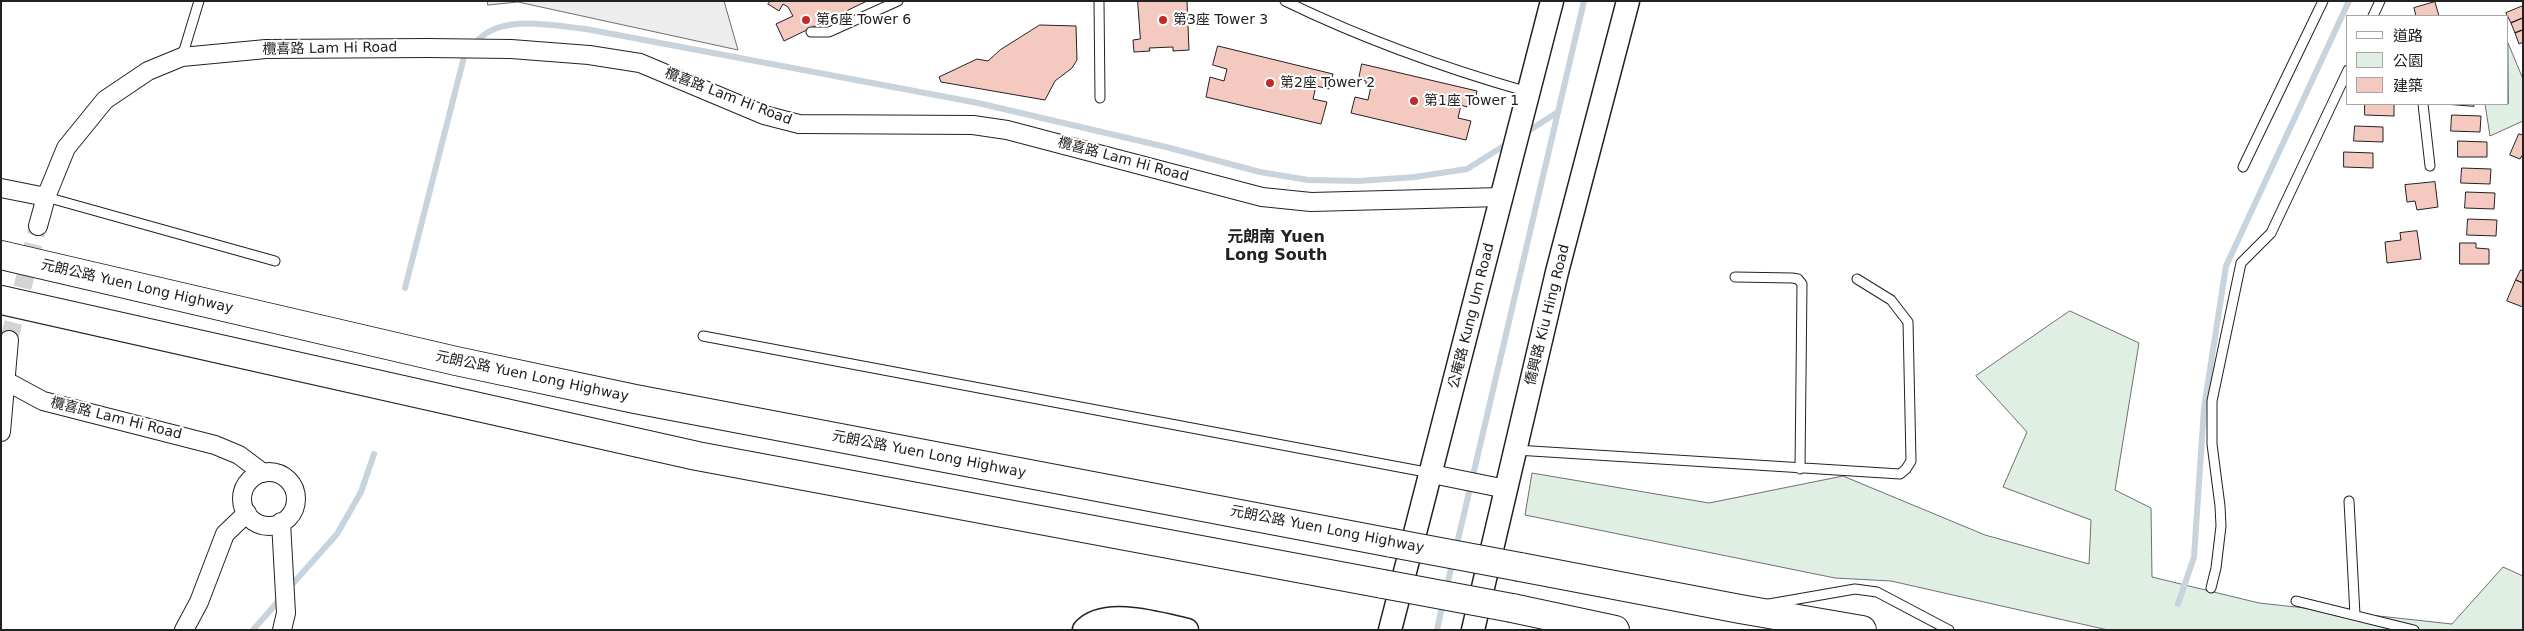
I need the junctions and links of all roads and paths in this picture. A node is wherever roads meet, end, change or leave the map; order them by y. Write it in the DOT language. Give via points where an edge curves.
graph roads {
  1 [pos="199,1"];
  2 [pos="898,1"];
  3 [pos="1099,1"];
  4 [pos="1285,1"];
  5 [pos="1552,1"];
  6 [pos="1628,1"];
  7 [pos="2323,1"];
  8 [pos="2380,1"];
  9 [pos="2373,15"];
  10 [pos="810,32"];
  11 [pos="182,57"];
  12 [pos="2346,74"];
  13 [pos="1100,98"];
  14 [pos="1528,102"];
  15 [pos="2423,105"];
  16 [pos="2430,166"];
  17 [pos="2243,167"];
  18 [pos="1,188"];
  19 [pos="46,197"];
  20 [pos="1500,197"];
  21 [pos="38,226"];
  22 [pos="1,255"];
  23 [pos="275,261"];
  24 [pos="1735,277"];
  25 [pos="1857,279"];
  26 [pos="1,300"];
  27 [pos="703,336"];
  28 [pos="9,340"];
  29 [pos="6,381"];
  30 [pos="1,432"];
  31 [pos="1515,450"];
  32 [pos="1800,468"];
  33 [pos="262,473"];
  34 [pos="1432,474"];
  35 [pos="1506,489"];
  36 [pos="2348,502"];
  37 [pos="247,514"];
  38 [pos="281,522"];
  39 [pos="2211,588"];
  40 [pos="2296,601"];
  41 [pos="1740,609"];
  42 [pos="2355,615"];
  43 [pos="284,622"];
  44 [pos="184,630"];
  45 [pos="1084,630"];
  46 [pos="1187,630"];
  47 [pos="1390,630"];
  48 [pos="1473,630"];
  49 [pos="1615,630"];
  50 [pos="1862,630"];
  51 [pos="1949,630"];
  52 [pos="2414,630"];
  1 -- 11 [label="lane"];
  2 -- 10 [label="lane" via="829,32"];
  3 -- 13 [label="lane"];
  4 -- 14 [label="lane" via="1328,22"];
  5 -- 14 [label="street, 公庵路 Kung Um Road"];
  6 -- 31 [label="street, 僑興路 Kiu Hing Road" via="1557,272"];
  7 -- 17 [label="lane"];
  8 -- 9 [label="lane"];
  11 -- 19 [label="street, 欖喜路 Lam Hi Road" via="148,71 105,100 66,148"];
  11 -- 20 [label="street, 欖喜路 Lam Hi Road" via="266,49 428,48 512,49 588,55 640,63 764,115 799,124 973,125 1007,130 1262,197 1311,202"];
  12 -- 39 [label="lane" via="2271,233 2241,263 2212,401 2212,444 2221,526"];
  14 -- 20 [label="street, 公庵路 Kung Um Road"];
  15 -- 16 [label="lane"];
  18 -- 19 [label="street"];
  19 -- 21 [label="street, 欖喜路 Lam Hi Road"];
  19 -- 23 [label="lane"];
  20 -- 34 [label="street, 公庵路 Kung Um Road"];
  22 -- 41 [label="highway, 元朗公路 Yuen Long Highway, bridge" via="447,359 635,399"];
  24 -- 32 [label="lane" via="1792,278 1802,284"];
  25 -- 32 [label="lane" via="1891,300 1908,322 1911,461 1900,474"];
  26 -- 49 [label="highway, bridge" via="697,456"];
  27 -- 34 [label="lane"];
  28 -- 29 [label="street"];
  29 -- 30 [label="street"];
  29 -- 33 [label="street, 欖喜路 Lam Hi Road" via="43,401 215,445 239,455"];
  31 -- 32 [label="lane"];
  31 -- 35 [label="street, 僑興路 Kiu Hing Road"];
  33 -- 37 [label="street" via="244,489 243,506"];
  33 -- 38 [label="street, 欖喜路 Lam Hi Road" via="280,474 292,486 295,494 293,510"];
  34 -- 35 [label="street"];
  34 -- 47 [label="street, 公庵路 Kung Um Road"];
  35 -- 48 [label="street, 僑興路 Kiu Hing Road"];
  36 -- 42 [label="lane"];
  37 -- 38 [label="street" via="258,524"];
  37 -- 44 [label="street" via="224,534 200,602"];
  38 -- 43 [label="street"];
  40 -- 42 [label="lane"];
  41 -- 50 [label="highway, 元朗公路 Yuen Long Highway"];
  41 -- 51 [label="lane" via="1855,589 1877,592"];
  42 -- 52 [label="lane"];
  45 -- 46 [label="street" via="1088,625 1121,617"];
}
